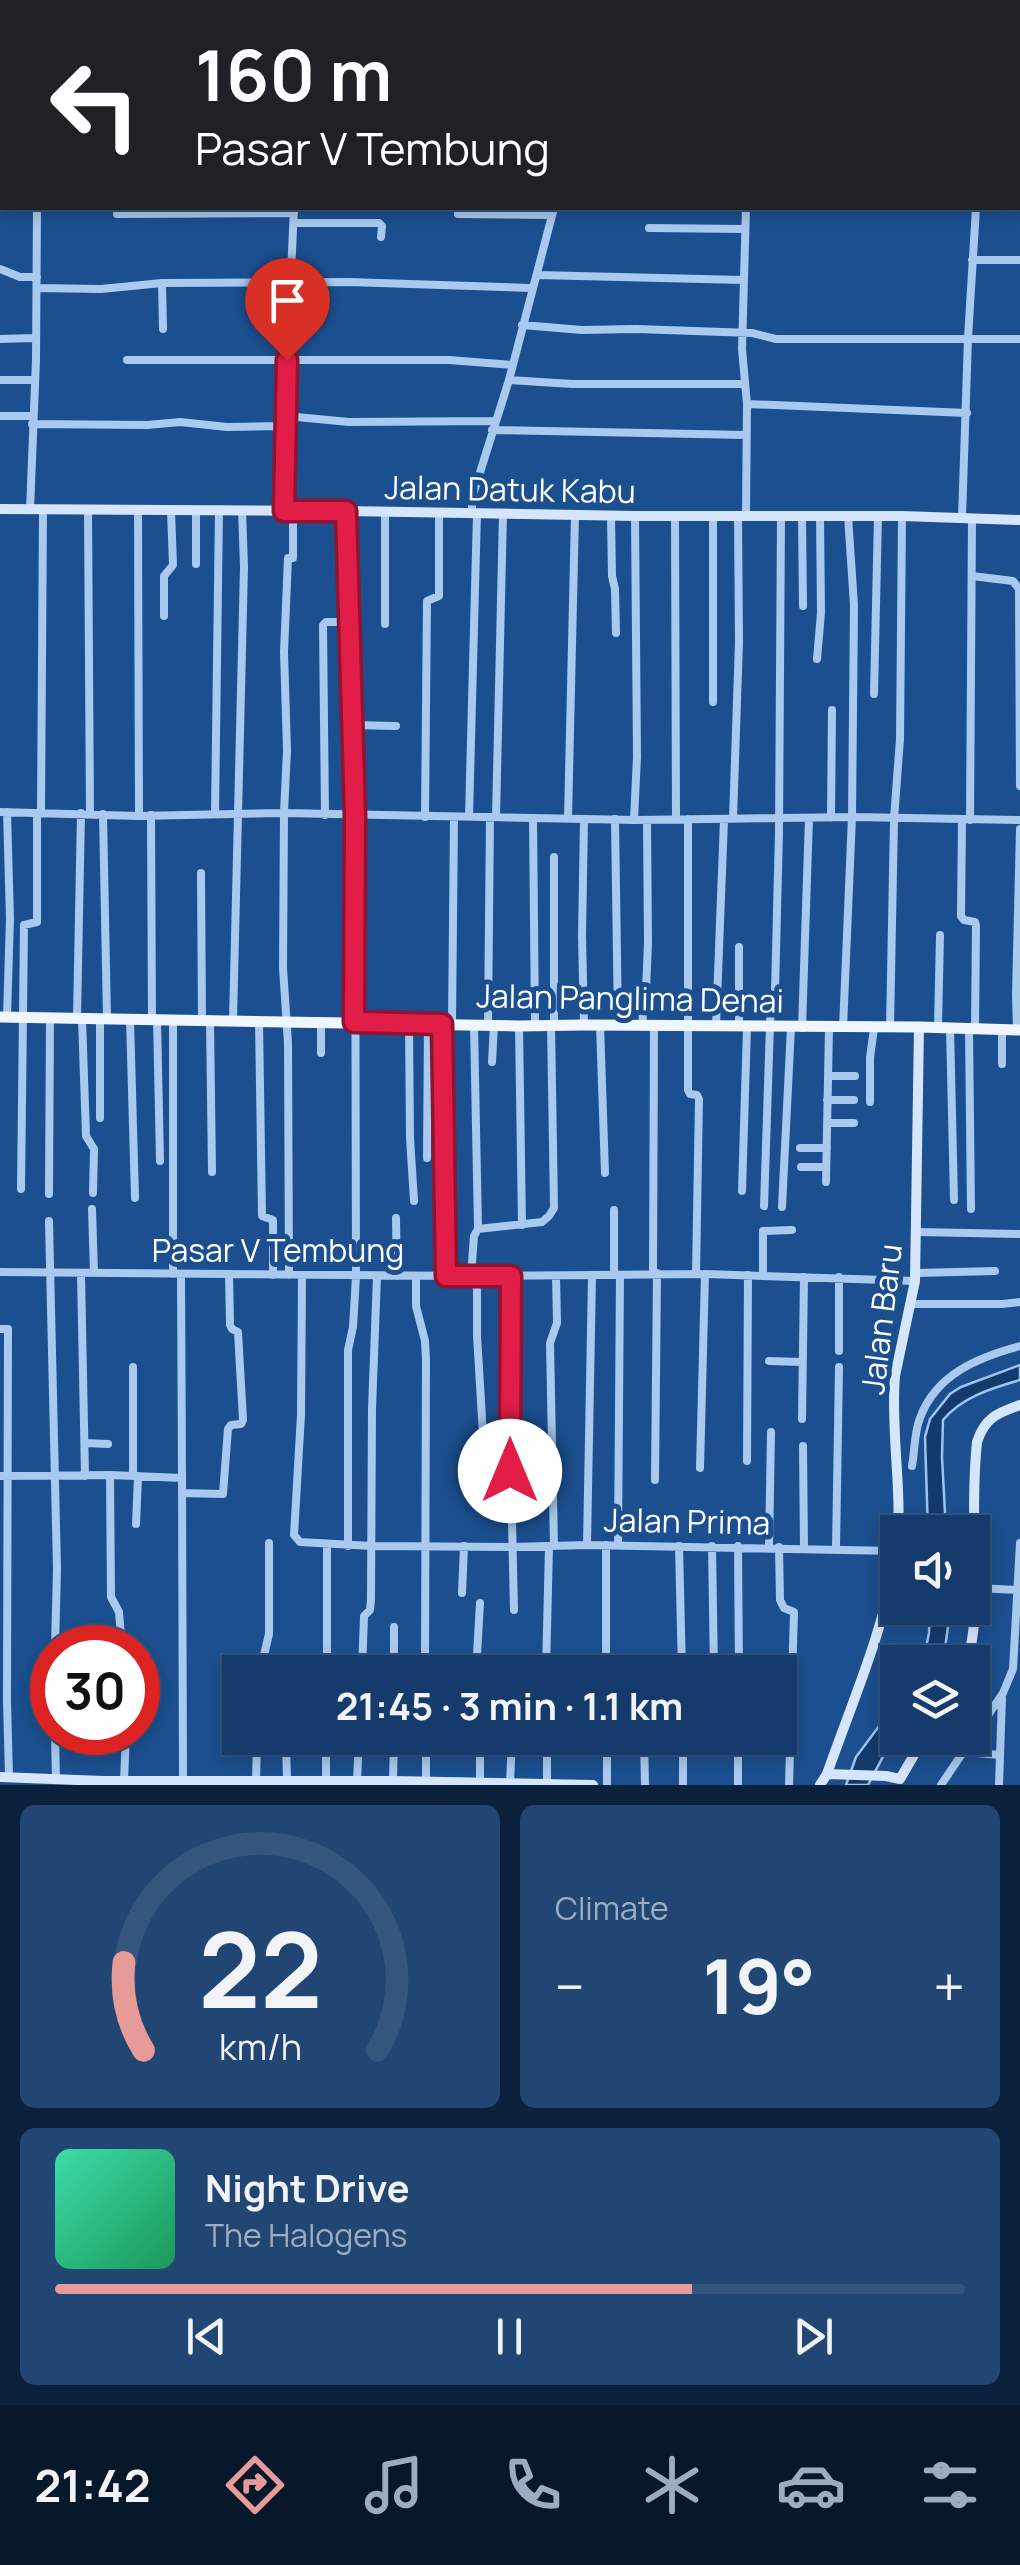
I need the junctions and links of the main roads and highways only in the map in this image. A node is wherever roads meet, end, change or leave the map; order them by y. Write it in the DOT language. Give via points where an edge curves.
graph roads {
  1 [pos="3,1017"];
  2 [pos="1018,1030"];
  1 -- 2 [label="main road, Jalan Panglima Denai"];
}
